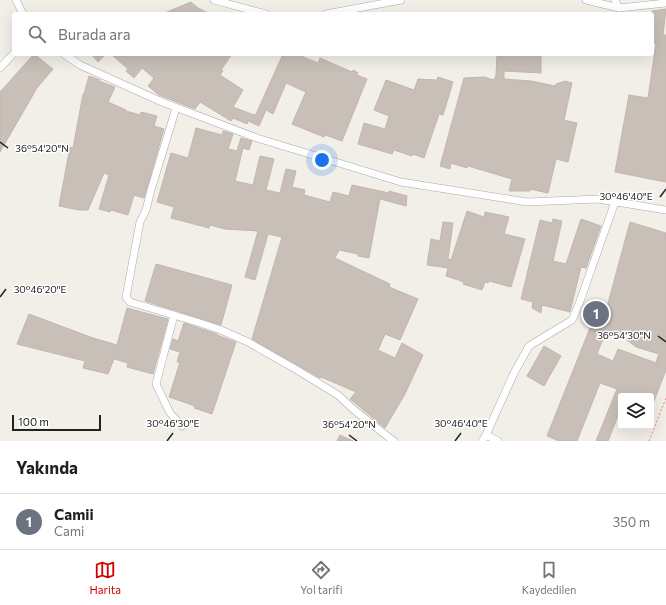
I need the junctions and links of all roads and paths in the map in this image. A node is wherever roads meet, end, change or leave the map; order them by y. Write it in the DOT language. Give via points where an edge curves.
graph roads {
  1 [pos="16,0"];
  2 [pos="214,0"];
  3 [pos="401,0"];
  4 [pos="586,0"];
  5 [pos="615,0"];
  6 [pos="666,3"];
  7 [pos="619,8"];
  8 [pos="22,12"];
  9 [pos="259,12"];
  10 [pos="337,12"];
  11 [pos="12,54"];
  12 [pos="67,56"];
  13 [pos="0,68"];
  14 [pos="176,108"];
  15 [pos="615,202"];
  16 [pos="666,210"];
  17 [pos="174,315"];
  18 [pos="666,398"];
  19 [pos="182,426"];
  20 [pos="484,438"];
  21 [pos="394,441"];
  22 [pos="498,441"];
  23 [pos="649,441"];
  1 -- 8 [label="street"];
  2 -- 9 [label="street"];
  3 -- 10 [label="street"];
  4 -- 7 [label="street"];
  5 -- 7 [label="street"];
  6 -- 7 [label="street"];
  11 -- 13 [label="street"];
  12 -- 14 [label="street" via="80,65"];
  14 -- 15 [label="street" via="257,138 401,182 527,202 598,199"];
  14 -- 17 [label="street" via="146,210 140,222 126,297 130,302"];
  15 -- 16 [label="street"];
  15 -- 20 [label="street" via="572,320 529,346"];
  17 -- 19 [label="street" via="156,384 170,413"];
  17 -- 21 [label="street" via="221,330 291,366 338,395"];
  18 -- 23 [label="path"];
  20 -- 22 [label="street"];
}
